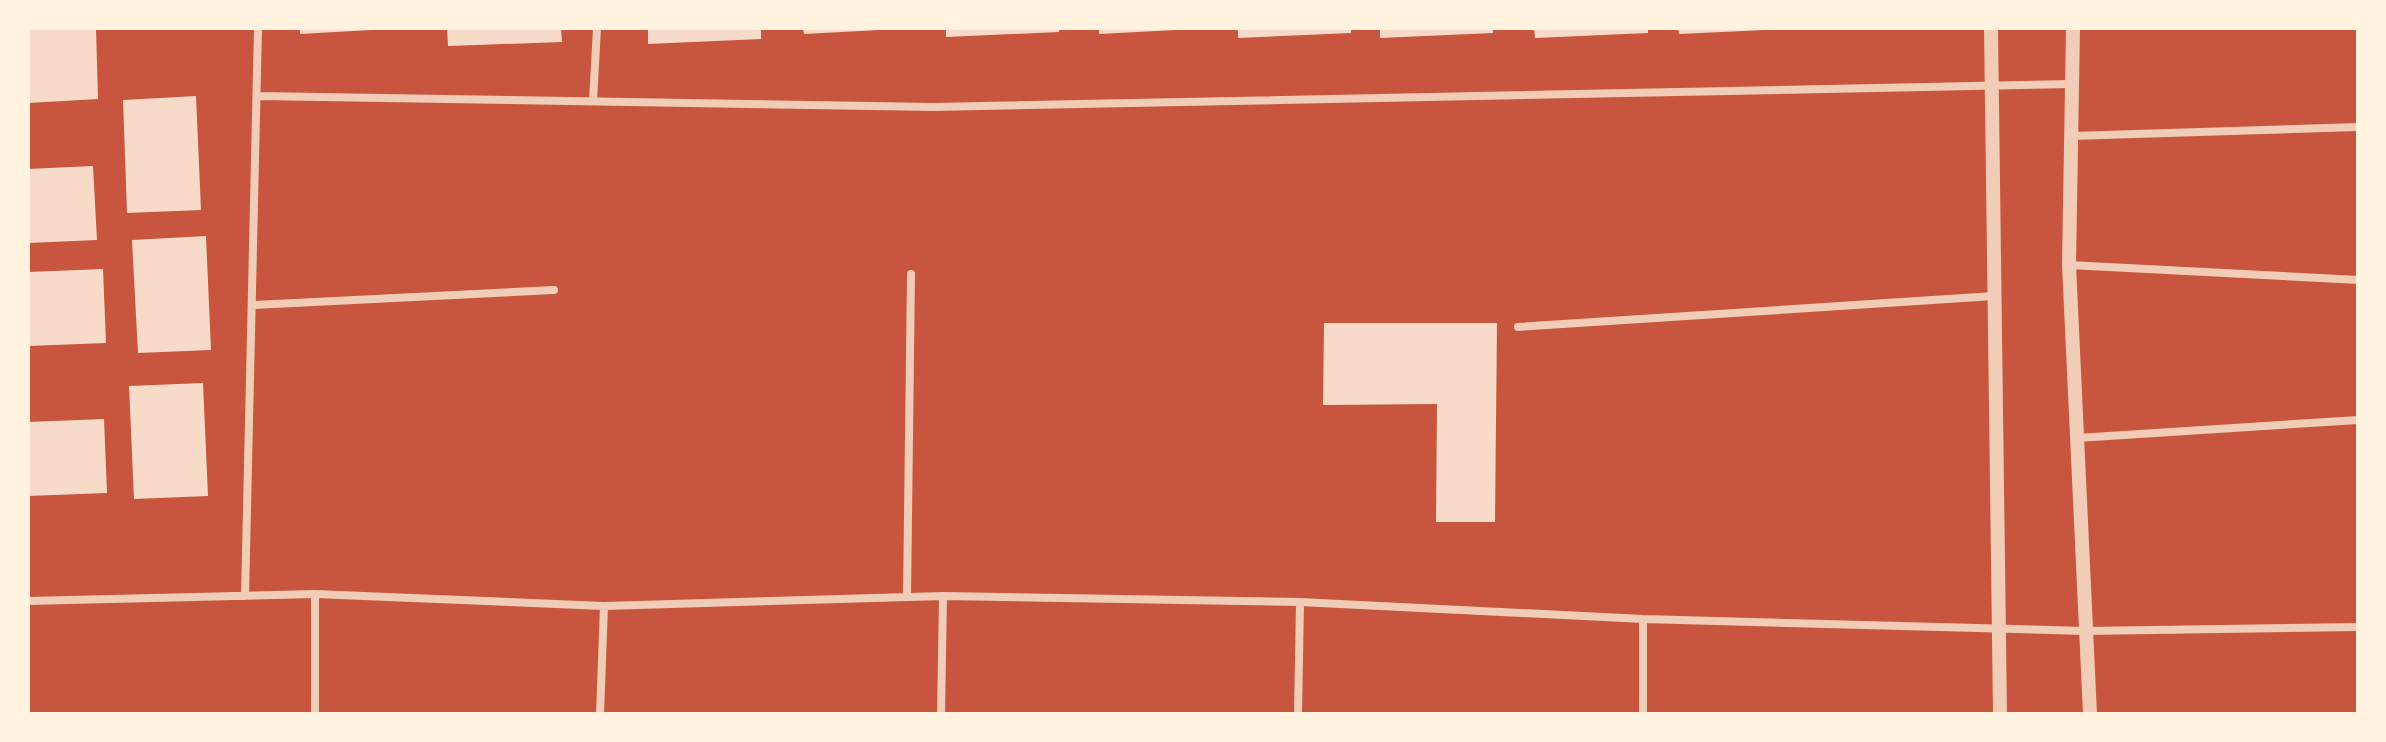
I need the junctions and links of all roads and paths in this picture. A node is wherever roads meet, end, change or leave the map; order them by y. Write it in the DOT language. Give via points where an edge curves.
graph roads {
  1 [pos="258,28"];
  2 [pos="597,28"];
  3 [pos="1991,28"];
  4 [pos="2073,28"];
  5 [pos="2074,84"];
  6 [pos="1991,87"];
  7 [pos="257,96"];
  8 [pos="593,101"];
  9 [pos="2358,127"];
  10 [pos="2071,136"];
  11 [pos="2069,265"];
  12 [pos="911,274"];
  13 [pos="2358,280"];
  14 [pos="554,290"];
  15 [pos="1994,296"];
  16 [pos="252,305"];
  17 [pos="1518,327"];
  18 [pos="2358,420"];
  19 [pos="2077,438"];
  20 [pos="315,594"];
  21 [pos="245,596"];
  22 [pos="943,596"];
  23 [pos="907,597"];
  24 [pos="28,601"];
  25 [pos="1300,602"];
  26 [pos="604,606"];
  27 [pos="1643,619"];
  28 [pos="2358,627"];
  29 [pos="1997,629"];
  30 [pos="2085,631"];
  31 [pos="315,714"];
  32 [pos="600,714"];
  33 [pos="941,714"];
  34 [pos="1298,714"];
  35 [pos="1643,714"];
  36 [pos="2000,714"];
  37 [pos="2090,714"];
  1 -- 7 [label="street"];
  2 -- 8 [label="street"];
  3 -- 6 [label="street"];
  4 -- 5 [label="street"];
  5 -- 6 [label="street"];
  5 -- 10 [label="street"];
  6 -- 8 [label="street" via="934,107"];
  6 -- 15 [label="street"];
  7 -- 8 [label="street"];
  7 -- 16 [label="street"];
  9 -- 10 [label="street"];
  10 -- 11 [label="street"];
  11 -- 13 [label="street"];
  11 -- 19 [label="street"];
  12 -- 23 [label="street"];
  14 -- 16 [label="street"];
  15 -- 17 [label="street"];
  15 -- 29 [label="street"];
  16 -- 21 [label="street"];
  18 -- 19 [label="street"];
  19 -- 30 [label="street"];
  20 -- 21 [label="street"];
  20 -- 26 [label="street"];
  20 -- 31 [label="street"];
  21 -- 24 [label="street"];
  22 -- 23 [label="street"];
  22 -- 25 [label="street"];
  22 -- 33 [label="street"];
  23 -- 26 [label="street"];
  25 -- 27 [label="street"];
  25 -- 34 [label="street"];
  26 -- 32 [label="street"];
  27 -- 29 [label="street"];
  27 -- 35 [label="street"];
  28 -- 30 [label="street"];
  29 -- 30 [label="street"];
  29 -- 36 [label="street"];
  30 -- 37 [label="street"];
}
